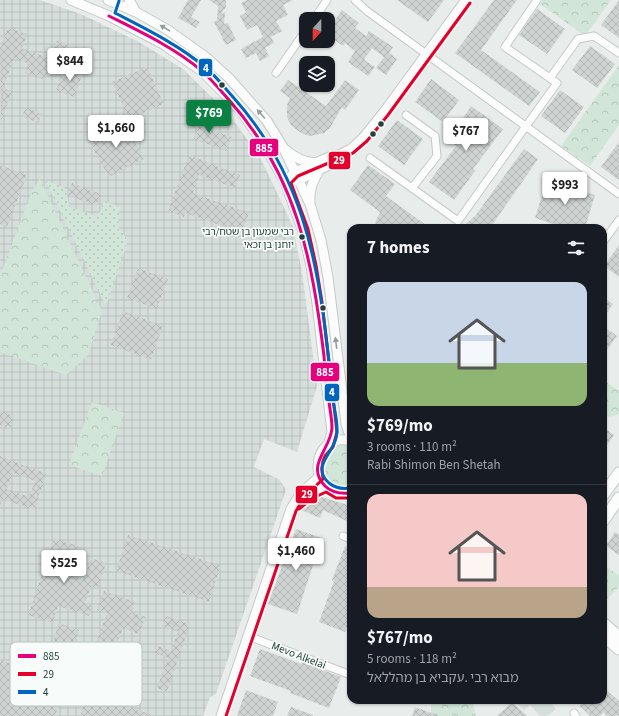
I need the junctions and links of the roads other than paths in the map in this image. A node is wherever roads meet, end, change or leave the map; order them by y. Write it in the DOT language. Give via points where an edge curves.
graph roads {
  1 [pos="71,0"];
  2 [pos="129,0"];
  3 [pos="327,0"];
  4 [pos="355,0"];
  5 [pos="466,0"];
  6 [pos="537,0"];
  7 [pos="112,1"];
  8 [pos="136,12"];
  9 [pos="319,12"];
  10 [pos="109,16"];
  11 [pos="299,40"];
  12 [pos="619,53"];
  13 [pos="426,54"];
  14 [pos="276,73"];
  15 [pos="550,78"];
  16 [pos="406,115"];
  17 [pos="527,127"];
  18 [pos="283,147"];
  19 [pos="370,158"];
  20 [pos="318,167"];
  21 [pos="297,176"];
  22 [pos="285,182"];
  23 [pos="412,188"];
  24 [pos="619,194"];
  25 [pos="310,204"];
  26 [pos="619,220"];
  27 [pos="607,236"];
  28 [pos="347,426"];
  29 [pos="347,441"];
  30 [pos="328,445"];
  31 [pos="619,473"];
  32 [pos="319,477"];
  33 [pos="327,487"];
  34 [pos="607,490"];
  35 [pos="347,493"];
  36 [pos="619,498"];
  37 [pos="291,509"];
  38 [pos="607,514"];
  39 [pos="343,536"];
  40 [pos="347,538"];
  41 [pos="607,626"];
  42 [pos="248,636"];
  43 [pos="619,637"];
  44 [pos="607,639"];
  45 [pos="619,649"];
  46 [pos="347,673"];
  47 [pos="221,716"];
  1 -- 10 [label="street"];
  2 -- 8 [label="street"];
  3 -- 9 [label="street"];
  4 -- 13 [label="street"];
  5 -- 13 [label="street"];
  6 -- 15 [label="street" via="505,47"];
  7 -- 8 [label="street"];
  7 -- 10 [label="street"];
  18 -- 8 [label="street, one-way" via="267,121 229,78 207,58 168,30"];
  10 -- 22 [label="street" via="163,44 203,72 241,111"];
  11 -- 14 [label="street"];
  12 -- 15 [label="street" via="594,36 578,39"];
  13 -- 17 [label="street"];
  13 -- 20 [label="street" via="363,138 351,149 329,158"];
  15 -- 17 [label="street" via="557,83"];
  16 -- 23 [label="street" via="435,136 437,156"];
  17 -- 23 [label="street" via="458,222"];
  17 -- 24 [label="street"];
  18 -- 20 [label="street" via="296,159"];
  18 -- 21 [label="street"];
  19 -- 23 [label="street"];
  20 -- 21 [label="street"];
  20 -- 25 [label="street" via="310,192"];
  21 -- 22 [label="street"];
  21 -- 25 [label="street"];
  22 -- 30 [label="street" via="303,231 311,266 332,432"];
  28 -- 25 [label="street, one-way" via="322,240"];
  26 -- 27 [label="street"];
  29 -- 30 [label="street" via="339,440"];
  30 -- 32 [label="street" via="318,460"];
  31 -- 34 [label="main road"];
  32 -- 33 [label="street"];
  32 -- 37 [label="street" via="301,493"];
  33 -- 35 [label="street" via="337,493"];
  33 -- 37 [label="street" via="303,498"];
  36 -- 38 [label="main road"];
  37 -- 42 [label="street"];
  39 -- 40 [label="street"];
  41 -- 43 [label="main road"];
  42 -- 46 [label="street, Mevo Alkelai"];
  42 -- 47 [label="street"];
  44 -- 45 [label="main road"];
}
